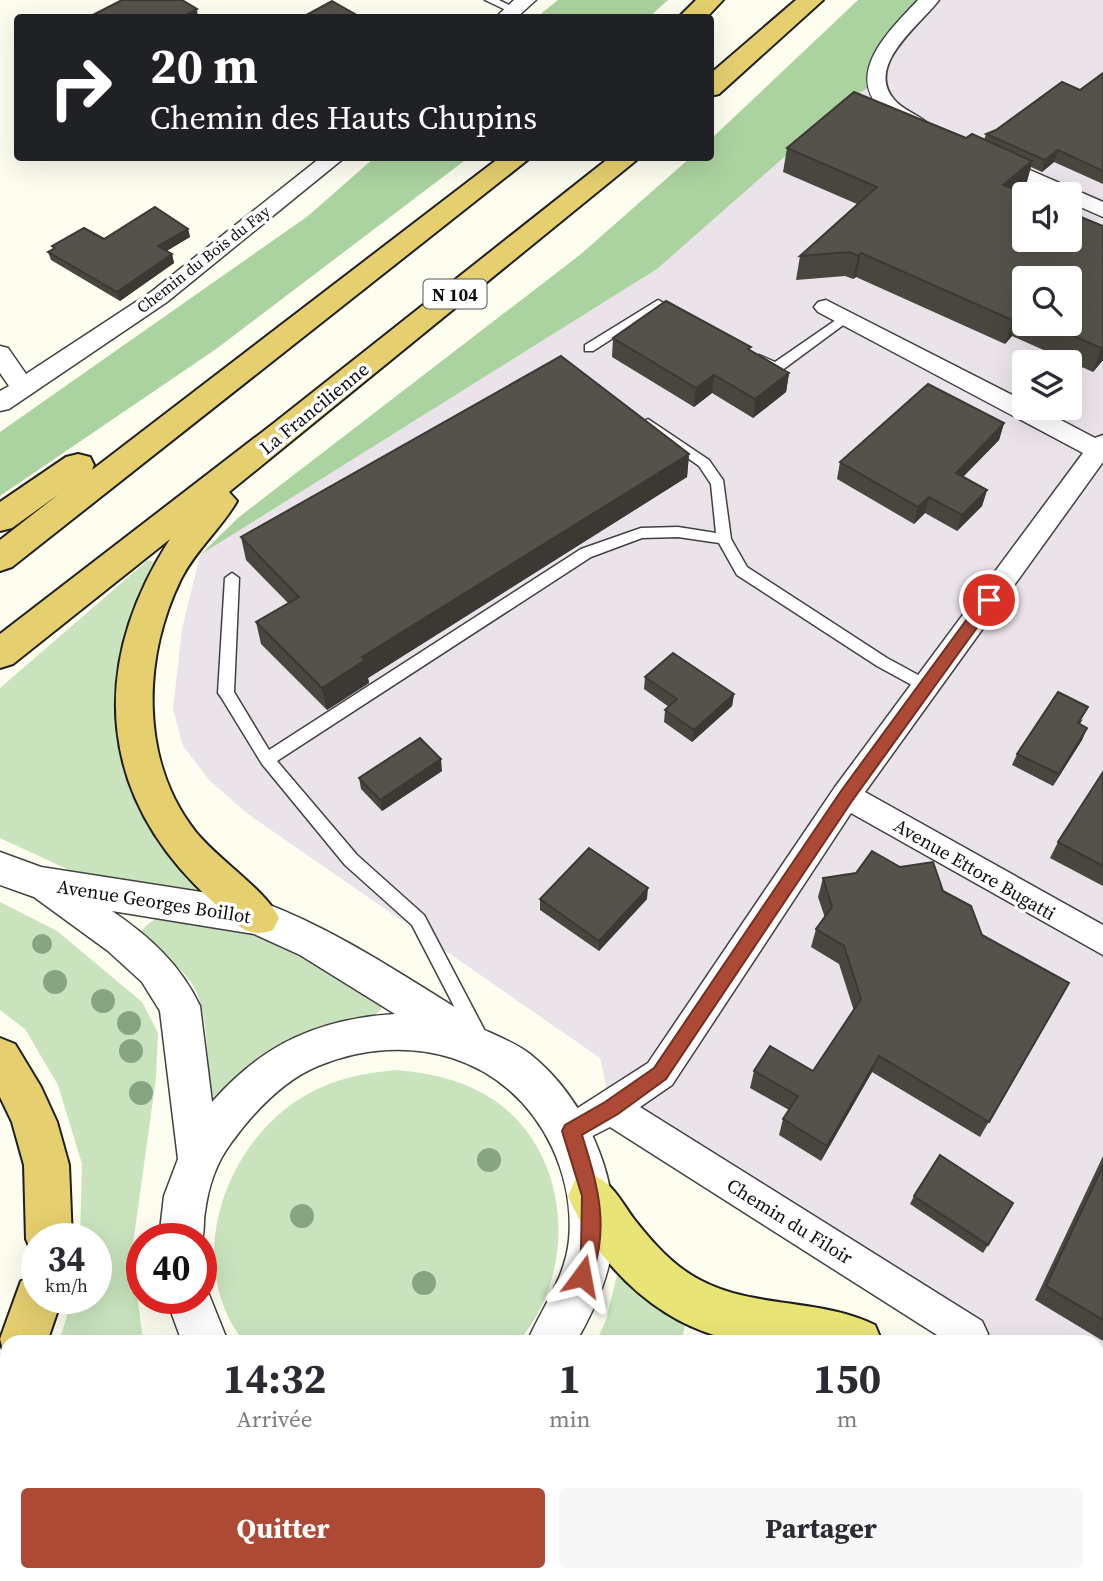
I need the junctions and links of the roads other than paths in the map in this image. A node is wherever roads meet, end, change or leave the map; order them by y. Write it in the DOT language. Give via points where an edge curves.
graph roads {
  1 [pos="490,0"];
  2 [pos="711,0"];
  3 [pos="811,0"];
  4 [pos="929,0"];
  5 [pos="514,9"];
  6 [pos="695,14"];
  7 [pos="714,85"];
  8 [pos="947,139"];
  9 [pos="971,150"];
  10 [pos="329,161"];
  11 [pos="512,161"];
  12 [pos="621,161"];
  13 [pos="1042,182"];
  14 [pos="1082,200"];
  15 [pos="1103,210"];
  16 [pos="836,312"];
  17 [pos="694,323"];
  18 [pos="589,348"];
  19 [pos="0,354"];
  20 [pos="752,355"];
  21 [pos="21,386"];
  22 [pos="213,391"];
  23 [pos="0,403"];
  24 [pos="636,415"];
  25 [pos="285,431"];
  26 [pos="1101,447"];
  27 [pos="0,519"];
  28 [pos="724,539"];
  29 [pos="0,558"];
  30 [pos="232,578"];
  31 [pos="0,654"];
  32 [pos="926,686"];
  33 [pos="267,760"];
  34 [pos="846,796"];
  35 [pos="0,868"];
  36 [pos="40,883"];
  37 [pos="259,918"];
  38 [pos="1103,941"];
  39 [pos="484,1048"];
  40 [pos="0,1058"];
  41 [pos="611,1108"];
  42 [pos="571,1131"];
  43 [pos="198,1156"];
  44 [pos="591,1196"];
  45 [pos="49,1223"];
  46 [pos="180,1223"];
  47 [pos="33,1314"];
  48 [pos="194,1314"];
  49 [pos="737,1330"];
  50 [pos="969,1334"];
  51 [pos="25,1335"];
  52 [pos="202,1335"];
  53 [pos="554,1335"];
  54 [pos="830,1335"];
  1 -- 5 [label="lane"];
  2 -- 6 [label="highway"];
  3 -- 7 [label="highway"];
  4 -- 8 [label="street" via="886,47 875,66 874,84 898,117"];
  9 -- 13 [label="street"];
  10 -- 21 [label="street, Chemin du Bois du Fay" via="159,297"];
  11 -- 22 [label="highway"];
  12 -- 25 [label="highway, La Francilienne / N 104"];
  14 -- 15 [label="street"];
  16 -- 20 [label="lane" via="776,368"];
  16 -- 26 [label="street"];
  17 -- 18 [label="lane" via="658,304"];
  19 -- 21 [label="street"];
  21 -- 23 [label="street, Chemin du Bois du Fay"];
  22 -- 27 [label="highway" via="154,411"];
  22 -- 29 [label="highway"];
  24 -- 28 [label="lane" via="704,463 718,483"];
  25 -- 31 [label="highway, La Francilienne / N 104"];
  25 -- 37 [label="highway" via="279,459 218,503 180,550 146,617 132,690 138,755 159,808 195,859"];
  26 -- 32 [label="street"];
  28 -- 32 [label="lane" via="742,571"];
  28 -- 33 [label="lane" via="678,532 641,533 586,553"];
  30 -- 33 [label="lane" via="226,692"];
  32 -- 34 [label="street"];
  33 -- 39 [label="lane" via="351,860 418,920"];
  34 -- 38 [label="street, Avenue Ettore Bugatti"];
  34 -- 41 [label="street" via="660,1074"];
  35 -- 36 [label="street, Avenue Georges Boillot"];
  36 -- 37 [label="street, Avenue Georges Boillot"];
  36 -- 43 [label="street, Avenue Georges Boillot" via="122,939 156,970 180,1006"];
  37 -- 39 [label="street, Avenue Georges Boillot" via="314,943"];
  39 -- 42 [label="street" via="535,1082"];
  39 -- 43 [label="street" via="433,1031 377,1030 323,1042 273,1069 230,1107"];
  40 -- 45 [label="highway" via="34,1115 50,1185"];
  41 -- 42 [label="street"];
  41 -- 50 [label="street, Chemin du Filoir"];
  42 -- 44 [label="street"];
  43 -- 46 [label="street"];
  44 -- 49 [label="main road" via="626,1248 668,1289"];
  44 -- 53 [label="street" via="590,1250 574,1303"];
  47 -- 51 [label="highway"];
  48 -- 52 [label="street"];
  49 -- 54 [label="main road"];
}
